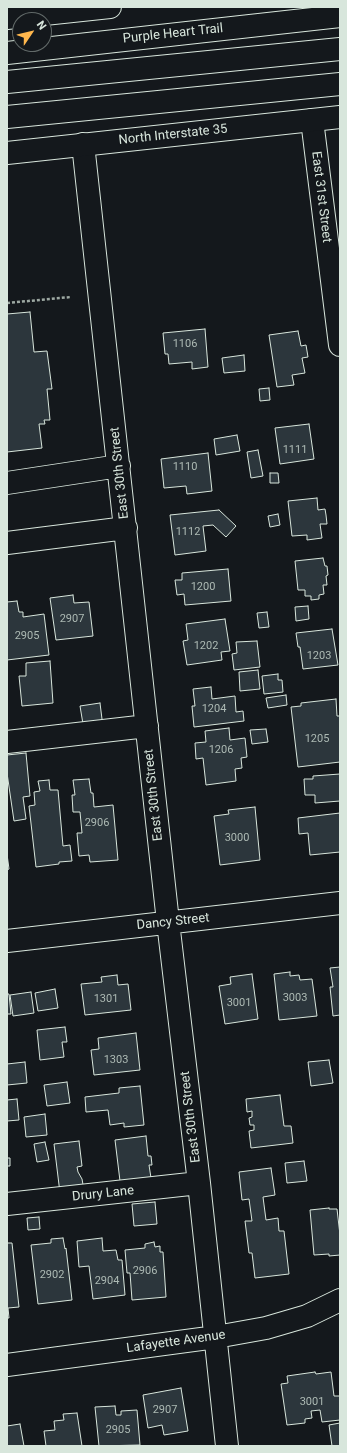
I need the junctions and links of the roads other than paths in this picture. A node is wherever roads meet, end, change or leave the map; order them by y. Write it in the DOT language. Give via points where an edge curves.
graph roads {
  1 [pos="40,7"];
  2 [pos="110,7"];
  3 [pos="7,14"];
  4 [pos="340,16"];
  5 [pos="7,18"];
  6 [pos="340,49"];
  7 [pos="7,53"];
  8 [pos="7,82"];
  9 [pos="340,84"];
  10 [pos="7,117"];
  11 [pos="340,117"];
  12 [pos="312,120"];
  13 [pos="83,144"];
  14 [pos="7,153"];
  15 [pos="340,345"];
  16 [pos="119,466"];
  17 [pos="7,483"];
  18 [pos="126,528"];
  19 [pos="7,543"];
  20 [pos="147,726"];
  21 [pos="7,742"];
  22 [pos="340,903"];
  23 [pos="168,922"];
  24 [pos="7,940"];
  25 [pos="199,1183"];
  26 [pos="7,1204"];
  27 [pos="340,1300"];
  28 [pos="216,1337"];
  29 [pos="7,1365"];
  30 [pos="227,1446"];
  1 -- 3 [label="main road"];
  2 -- 5 [label="main road"];
  4 -- 7 [label="main road, Purple Heart Trail"];
  6 -- 8 [label="main road"];
  9 -- 10 [label="main road"];
  11 -- 12 [label="main road, North Interstate 35"];
  12 -- 13 [label="main road, North Interstate 35"];
  12 -- 15 [label="main road, East 31st Street"];
  13 -- 14 [label="main road, North Interstate 35"];
  13 -- 16 [label="main road, East 30th Street"];
  16 -- 17 [label="main road"];
  16 -- 18 [label="main road, East 30th Street"];
  18 -- 19 [label="main road"];
  18 -- 20 [label="main road, East 30th Street"];
  20 -- 21 [label="main road"];
  20 -- 23 [label="main road, East 30th Street"];
  22 -- 23 [label="main road, Dancy Street"];
  23 -- 24 [label="main road, Dancy Street"];
  23 -- 25 [label="main road, East 30th Street"];
  25 -- 26 [label="main road, Drury Lane"];
  25 -- 28 [label="main road, East 30th Street"];
  27 -- 28 [label="main road, Lafayette Avenue" via="307,1316 266,1328"];
  28 -- 29 [label="main road, Lafayette Avenue"];
  28 -- 30 [label="main road, East 30th Street"];
}
